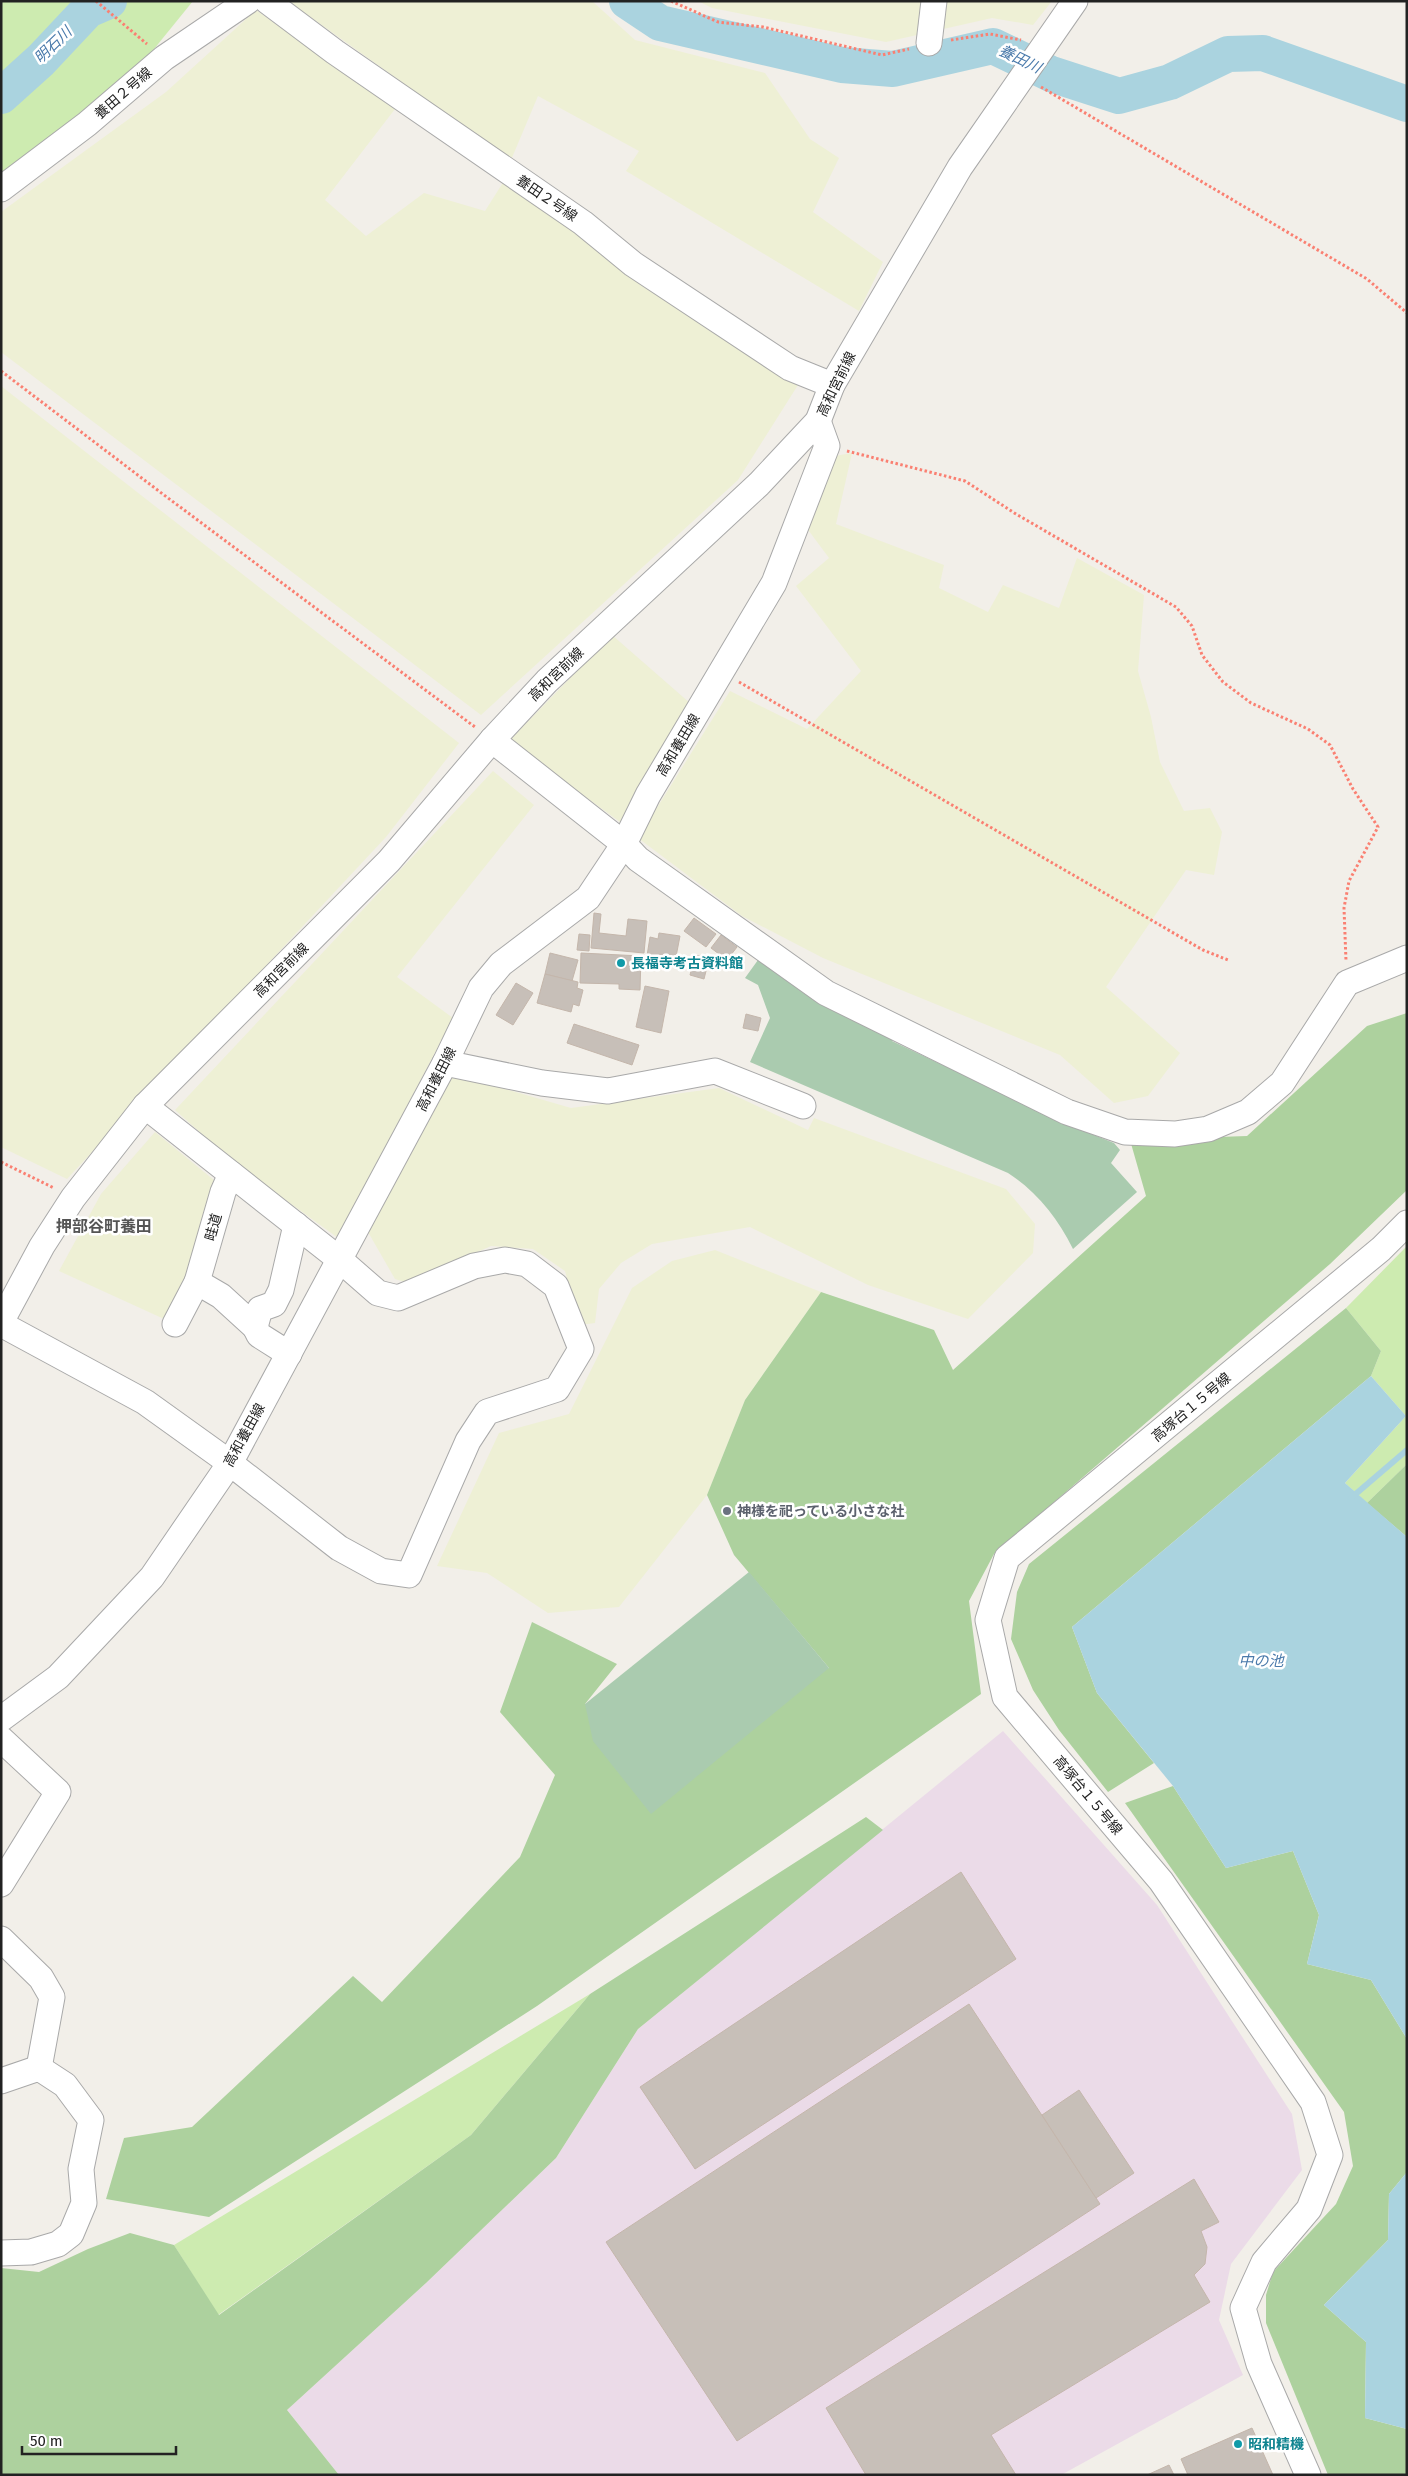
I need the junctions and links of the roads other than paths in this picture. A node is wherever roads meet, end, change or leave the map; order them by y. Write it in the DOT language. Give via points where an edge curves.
graph roads {
  1 [pos="248,1"];
  2 [pos="267,1"];
  3 [pos="934,1"];
  4 [pos="1075,1"];
  5 [pos="929,43"];
  6 [pos="1,189"];
  7 [pos="832,385"];
  8 [pos="818,421"];
  9 [pos="492,740"];
  10 [pos="624,844"];
  11 [pos="1407,958"];
  12 [pos="445,1063"];
  13 [pos="145,1106"];
  14 [pos="803,1106"];
  15 [pos="231,1174"];
  16 [pos="1407,1223"];
  17 [pos="296,1226"];
  18 [pos="339,1259"];
  19 [pos="197,1282"];
  20 [pos="258,1318"];
  21 [pos="1,1323"];
  22 [pos="175,1324"];
  23 [pos="288,1354"];
  24 [pos="230,1463"];
  25 [pos="1,1719"];
  26 [pos="1,1739"];
  27 [pos="1,1884"];
  28 [pos="1,1939"];
  29 [pos="39,2068"];
  30 [pos="1,2081"];
  31 [pos="1,2253"];
  32 [pos="1308,2475"];
  1 -- 6 [label="street, 養田２号線" via="164,58 87,124"];
  2 -- 7 [label="street, 養田２号線" via="343,58 583,223 633,264 790,368"];
  3 -- 5 [label="street"];
  4 -- 7 [label="street, 高和宮前線" via="960,167"];
  7 -- 8 [label="street, 高和宮前線"];
  8 -- 9 [label="street, 高和宮前線" via="759,484 547,681"];
  8 -- 10 [label="street, 高和養田線" via="827,446 774,583 648,795"];
  9 -- 10 [label="street"];
  9 -- 13 [label="street, 高和宮前線" via="389,861"];
  10 -- 11 [label="street" via="638,859 826,993 1067,1112 1125,1132 1175,1134 1208,1129 1248,1112 1282,1083 1347,983"];
  10 -- 12 [label="street, 高和養田線" via="588,898 501,964 481,988"];
  12 -- 14 [label="street" via="542,1083 608,1091 715,1071"];
  12 -- 18 [label="street, 高和養田線"];
  13 -- 15 [label="street"];
  13 -- 21 [label="street, 高和宮前線" via="73,1198 42,1246"];
  15 -- 17 [label="street"];
  15 -- 19 [label="street, 畦道" via="222,1192"];
  16 -- 32 [label="street, 高塚台１５号線" via="1381,1249 1007,1558 988,1620 1005,1697 1161,1881 1313,2102 1330,2155 1309,2209 1264,2262 1243,2308 1259,2364"];
  17 -- 18 [label="street"];
  17 -- 20 [label="street" via="281,1290 274,1304"];
  18 -- 23 [label="street, 高和養田線"];
  18 -- 24 [label="street" via="378,1293 398,1298 474,1266 505,1260 527,1264 556,1286 581,1349 556,1389 487,1412 468,1441 409,1575 381,1571 339,1548"];
  19 -- 20 [label="street"];
  19 -- 22 [label="street, 畦道"];
  20 -- 23 [label="street" via="259,1335"];
  21 -- 24 [label="street" via="145,1402"];
  23 -- 24 [label="street, 高和養田線"];
  24 -- 25 [label="street, 高和養田線" via="152,1577 58,1677"];
  26 -- 27 [label="street" via="58,1792"];
  28 -- 29 [label="street" via="41,1978 52,1997"];
  29 -- 30 [label="street"];
  29 -- 31 [label="street" via="65,2085 91,2120 82,2169 84,2203 71,2234 58,2244 31,2252"];
}
